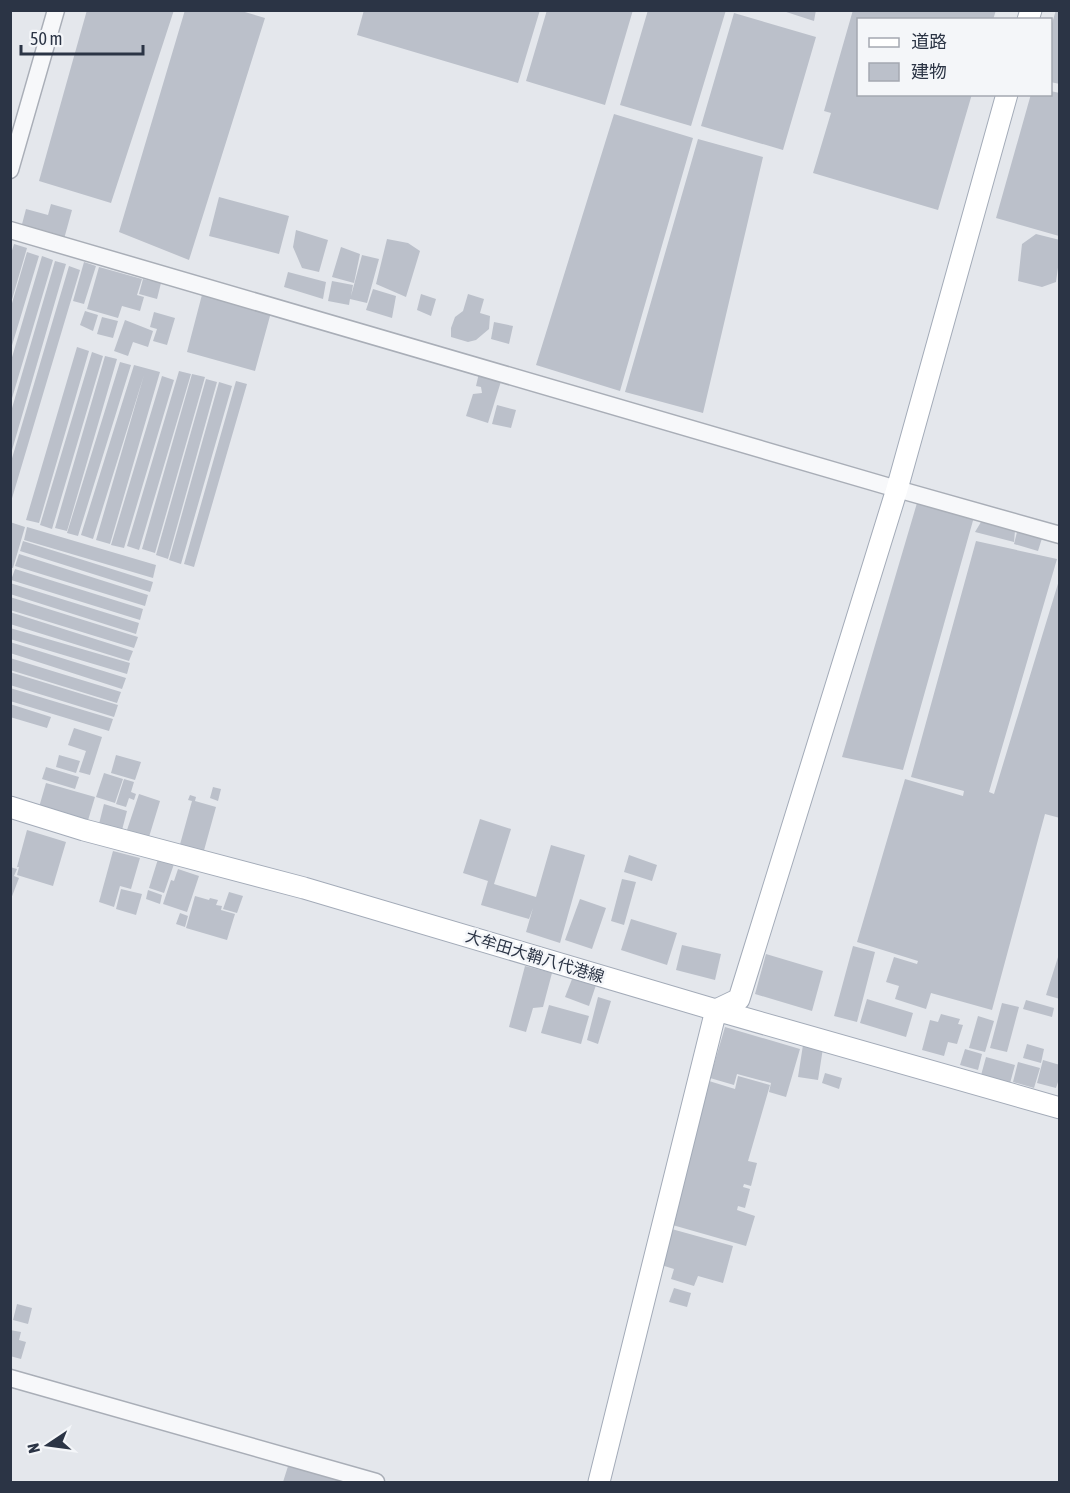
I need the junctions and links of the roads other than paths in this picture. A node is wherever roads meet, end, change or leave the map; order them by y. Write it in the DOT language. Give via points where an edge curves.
graph roads {
  1 [pos="56,10"];
  2 [pos="1006,96"];
  3 [pos="10,170"];
  4 [pos="10,230"];
  5 [pos="897,489"];
  6 [pos="1059,535"];
  7 [pos="10,807"];
  8 [pos="716,1010"];
  9 [pos="1059,1108"];
  10 [pos="10,1378"];
  11 [pos="376,1482"];
  12 [pos="599,1482"];
  1 -- 3 [label="street"];
  2 -- 5 [label="main road"];
  4 -- 5 [label="street"];
  5 -- 6 [label="street"];
  5 -- 8 [label="main road" via="739,999"];
  7 -- 8 [label="main road, 大牟田大鞘八代港線" via="304,888"];
  8 -- 9 [label="main road, 大牟田大鞘八代港線"];
  8 -- 12 [label="main road"];
  10 -- 11 [label="street"];
}
